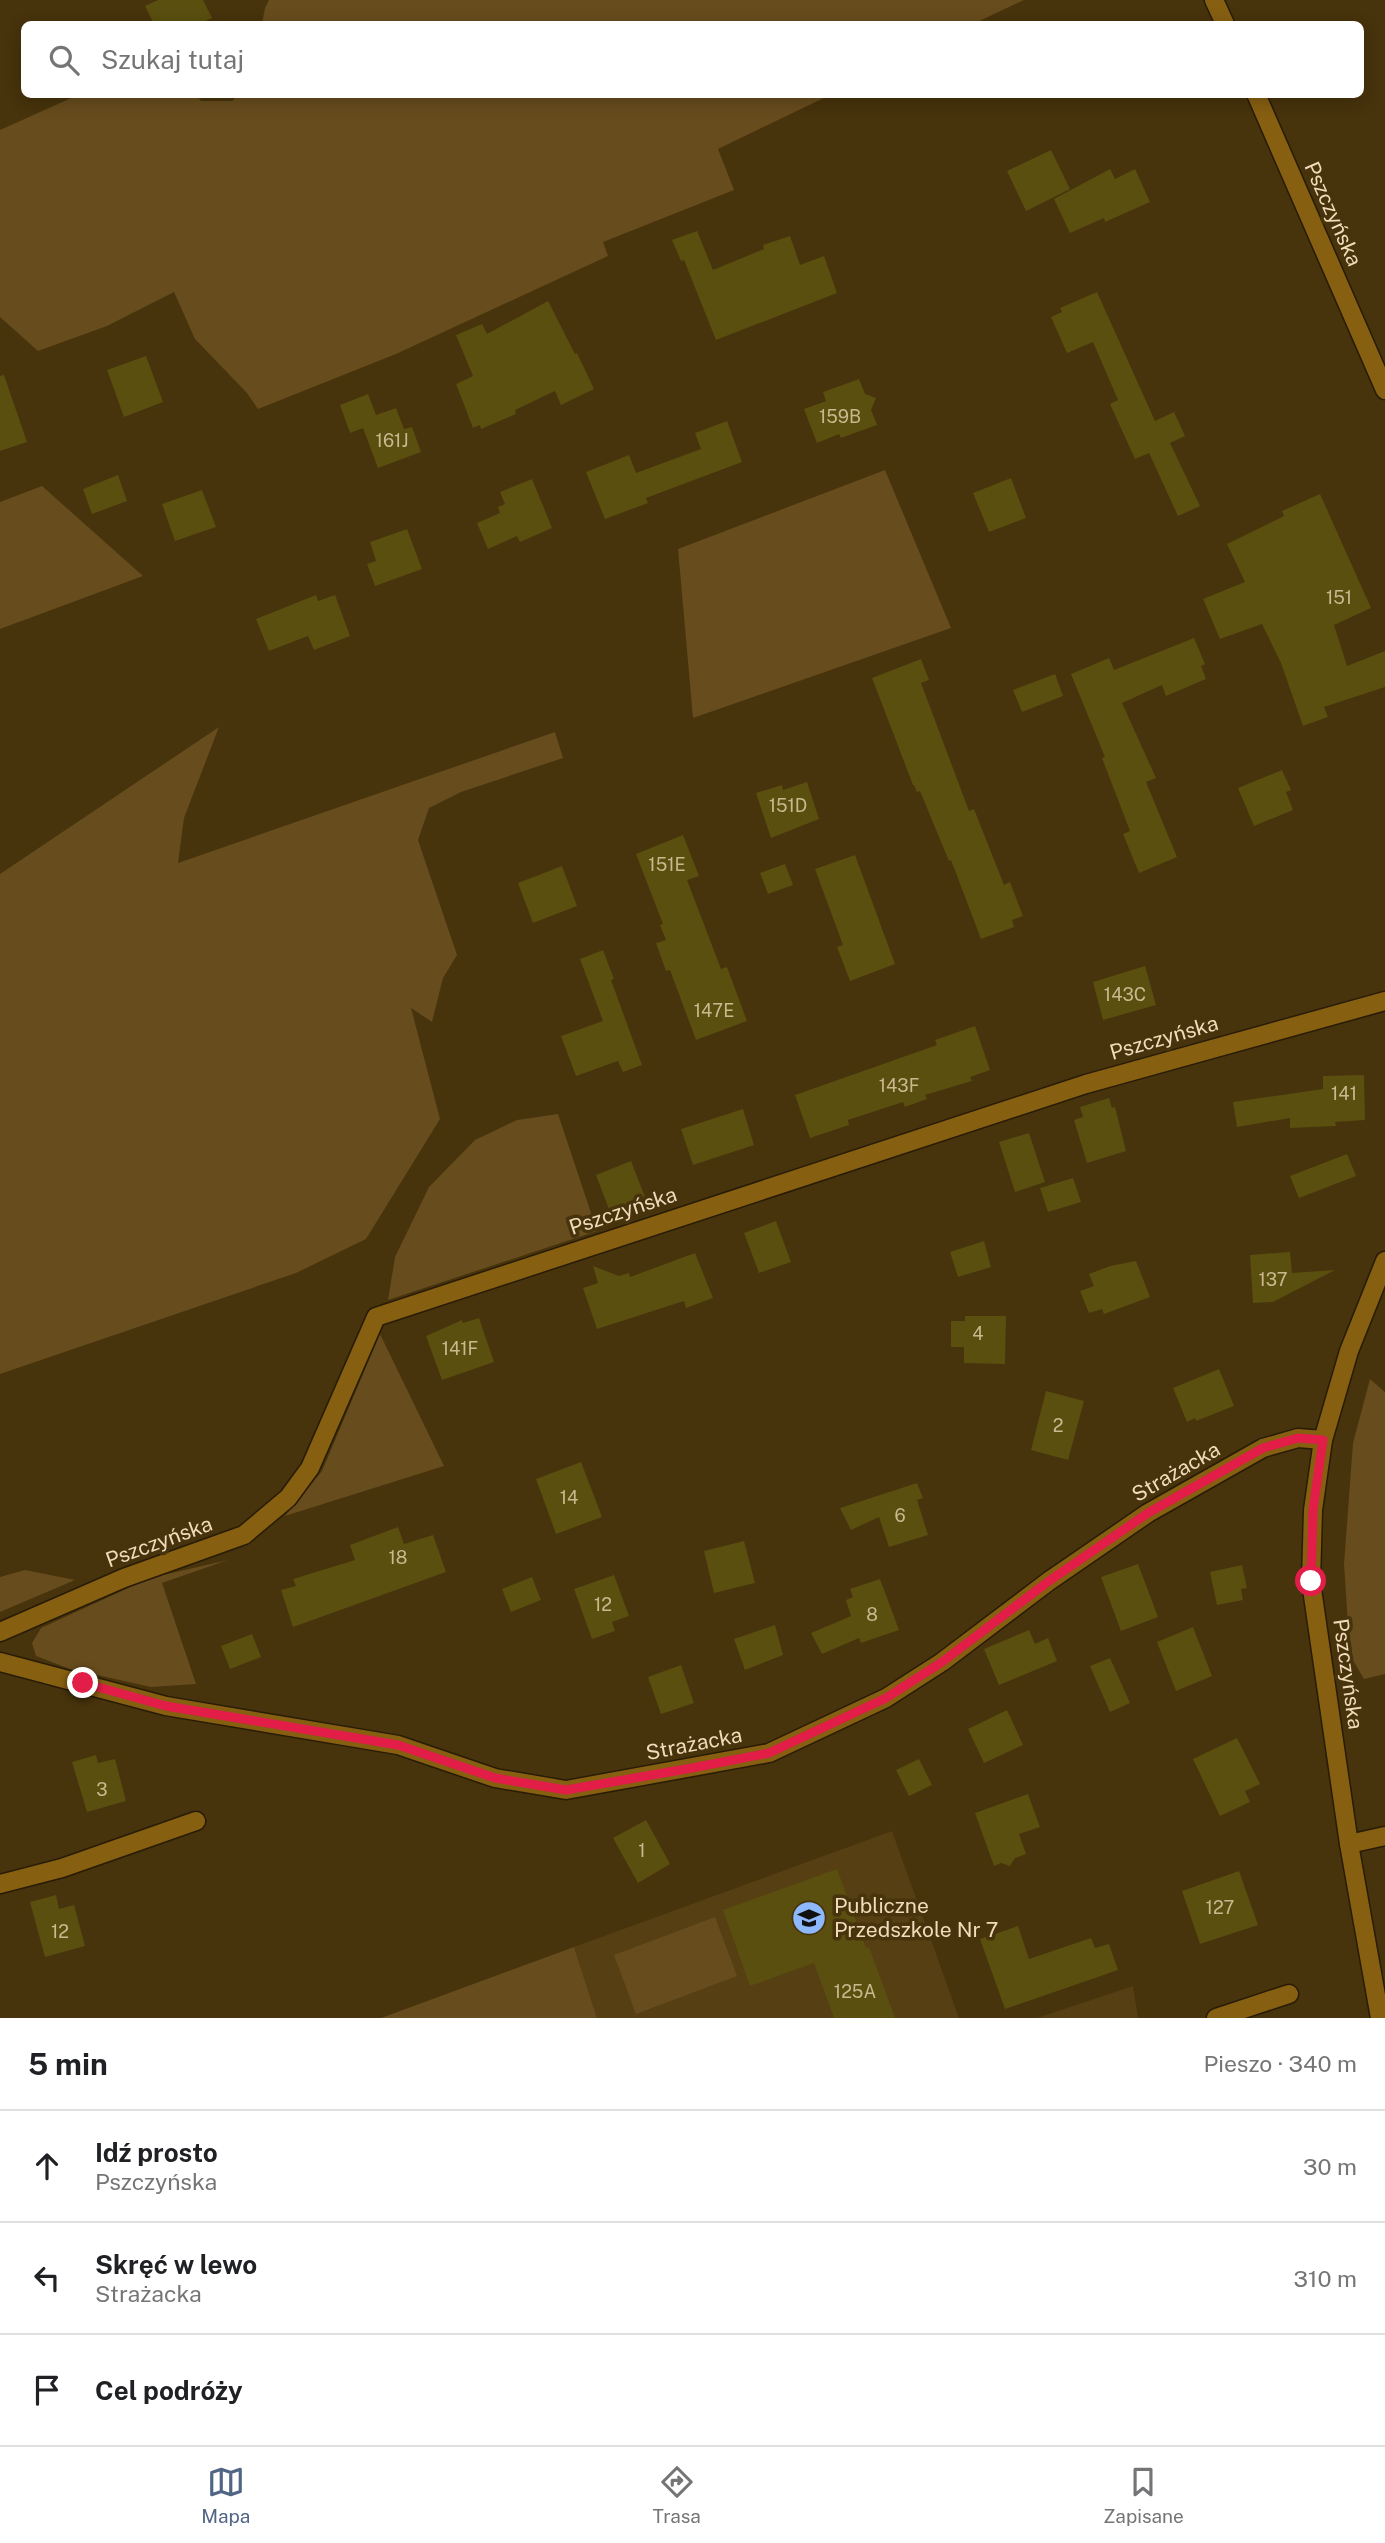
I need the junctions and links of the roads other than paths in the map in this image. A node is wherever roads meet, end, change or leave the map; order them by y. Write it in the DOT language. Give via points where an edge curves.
graph roads {
  1 [pos="1214,0"];
  2 [pos="1224,21"];
  3 [pos="1258,98"];
  4 [pos="1385,390"];
  5 [pos="1385,1001"];
  6 [pos="1385,1261"];
  7 [pos="1323,1440"];
  8 [pos="0,1632"];
  9 [pos="0,1662"];
  10 [pos="196,1821"];
  11 [pos="1385,1836"];
  12 [pos="1349,1844"];
  13 [pos="0,1884"];
  14 [pos="1289,1994"];
  15 [pos="1216,2018"];
  16 [pos="1380,2018"];
  1 -- 2 [label="street"];
  3 -- 4 [label="street, Pszczyńska"];
  5 -- 8 [label="street, Pszczyńska" via="1086,1084 376,1317 310,1468 288,1498 244,1535 124,1578"];
  6 -- 7 [label="street, Pszczyńska" via="1349,1351"];
  7 -- 9 [label="street, Strażacka" via="1298,1438 1263,1448 1148,1513 886,1698 769,1753 566,1790 495,1778 398,1745 166,1706"];
  7 -- 12 [label="street, Pszczyńska" via="1313,1510 1311,1581"];
  10 -- 13 [label="street" via="62,1868"];
  11 -- 12 [label="street"];
  12 -- 16 [label="street, Pszczyńska"];
  14 -- 15 [label="street"];
}
